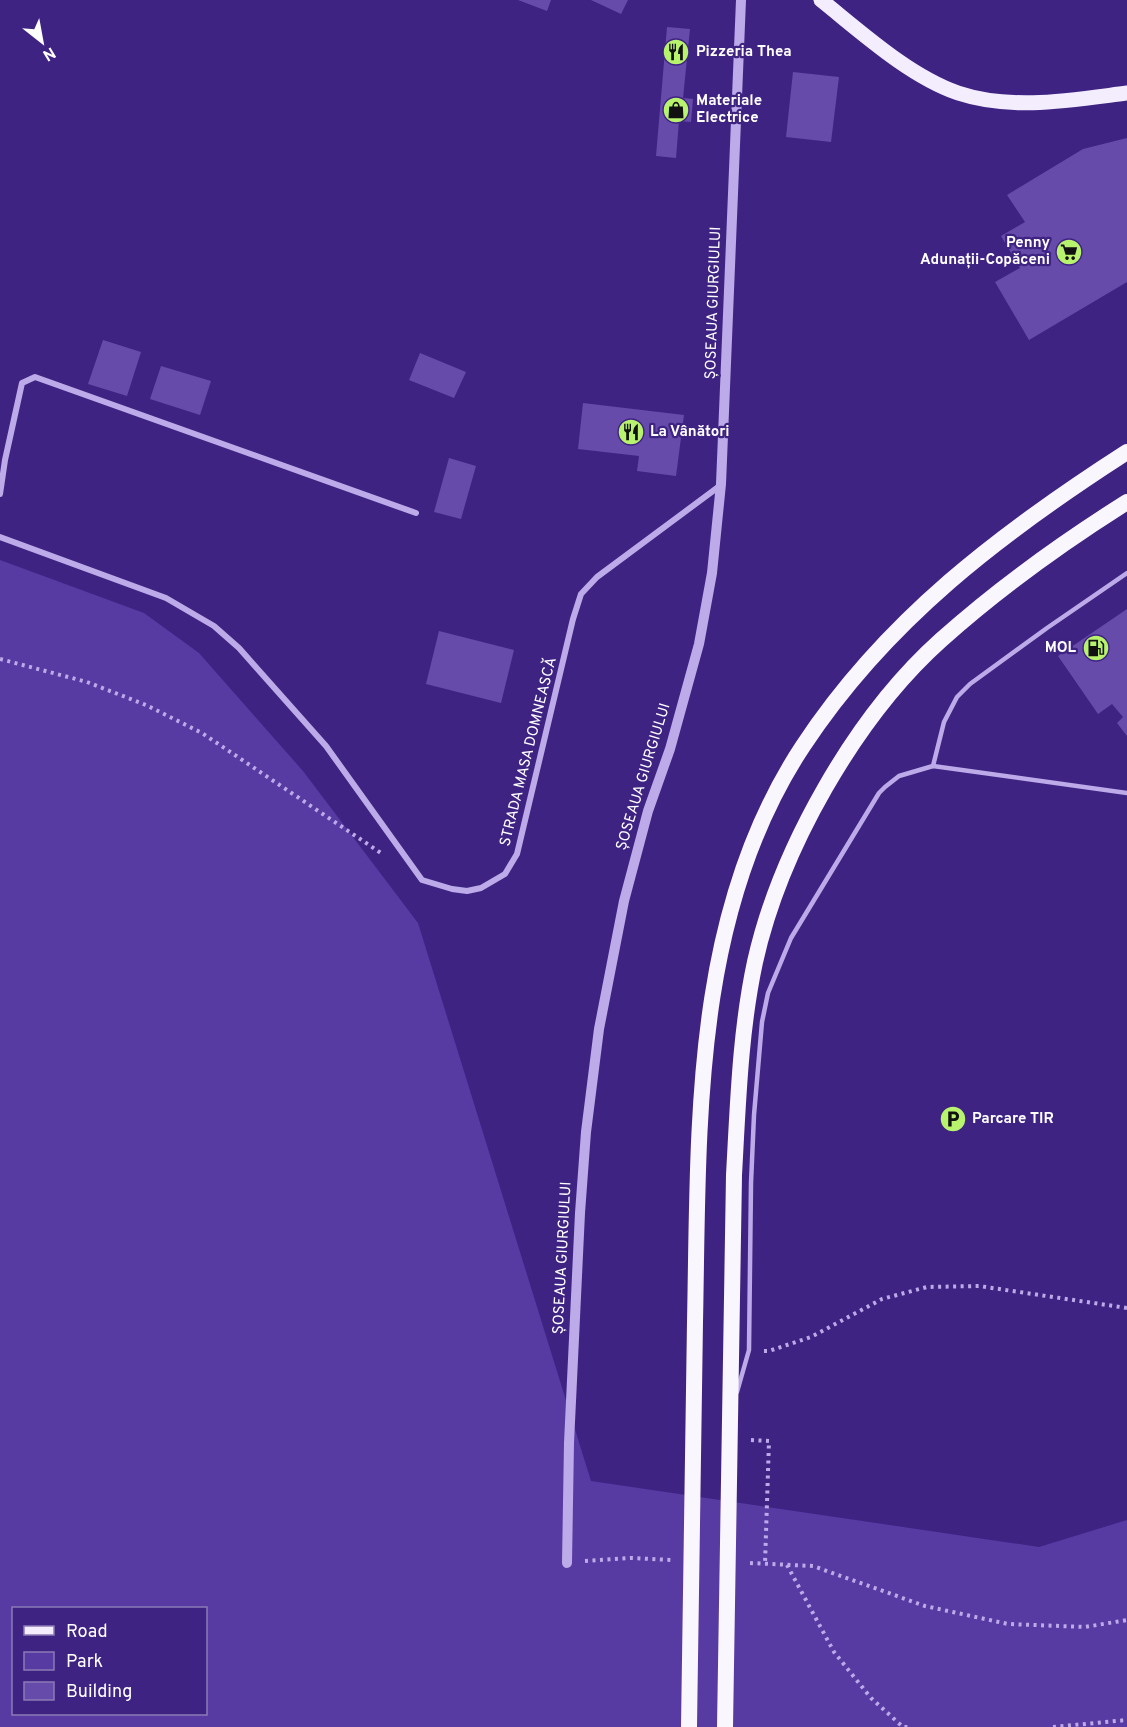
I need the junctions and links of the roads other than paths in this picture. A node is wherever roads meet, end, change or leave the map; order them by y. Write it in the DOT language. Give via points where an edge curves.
graph roads {
  1 [pos="741,0"];
  2 [pos="821,0"];
  3 [pos="1127,93"];
  4 [pos="1126,452"];
  5 [pos="721,484"];
  6 [pos="0,494"];
  7 [pos="1127,502"];
  8 [pos="416,513"];
  9 [pos="0,537"];
  10 [pos="1127,573"];
  11 [pos="933,766"];
  12 [pos="1127,793"];
  13 [pos="730,1420"];
  14 [pos="567,1563"];
  15 [pos="689,1727"];
  16 [pos="725,1727"];
  1 -- 5 [label="street, ȘOSEAUA GIURGIULUI"];
  2 -- 3 [label="main road" via="914,70 958,93 1011,102 1041,102"];
  4 -- 15 [label="highway" via="986,550 930,597 882,645 839,695 801,749 770,806 736,886 710,1010 698,1182"];
  5 -- 9 [label="street, STRADA MASA DOMNEASCĂ" via="581,594 518,854 497,880 467,891 422,880 326,746 239,648 214,626 166,598"];
  5 -- 14 [label="street, ȘOSEAUA GIURGIULUI" via="712,573 699,644 624,901 599,1029 580,1213"];
  6 -- 8 [label="street" via="22,383 35,377"];
  7 -- 13 [label="highway" via="984,604 940,641 899,684 858,736 824,789 778,887 753,971 738,1086"];
  10 -- 11 [label="lane" via="964,690 944,722"];
  11 -- 12 [label="lane"];
  11 -- 13 [label="lane" via="899,776 879,793 791,938 768,993 754,1115 748,1350"];
  13 -- 16 [label="highway"];
}
